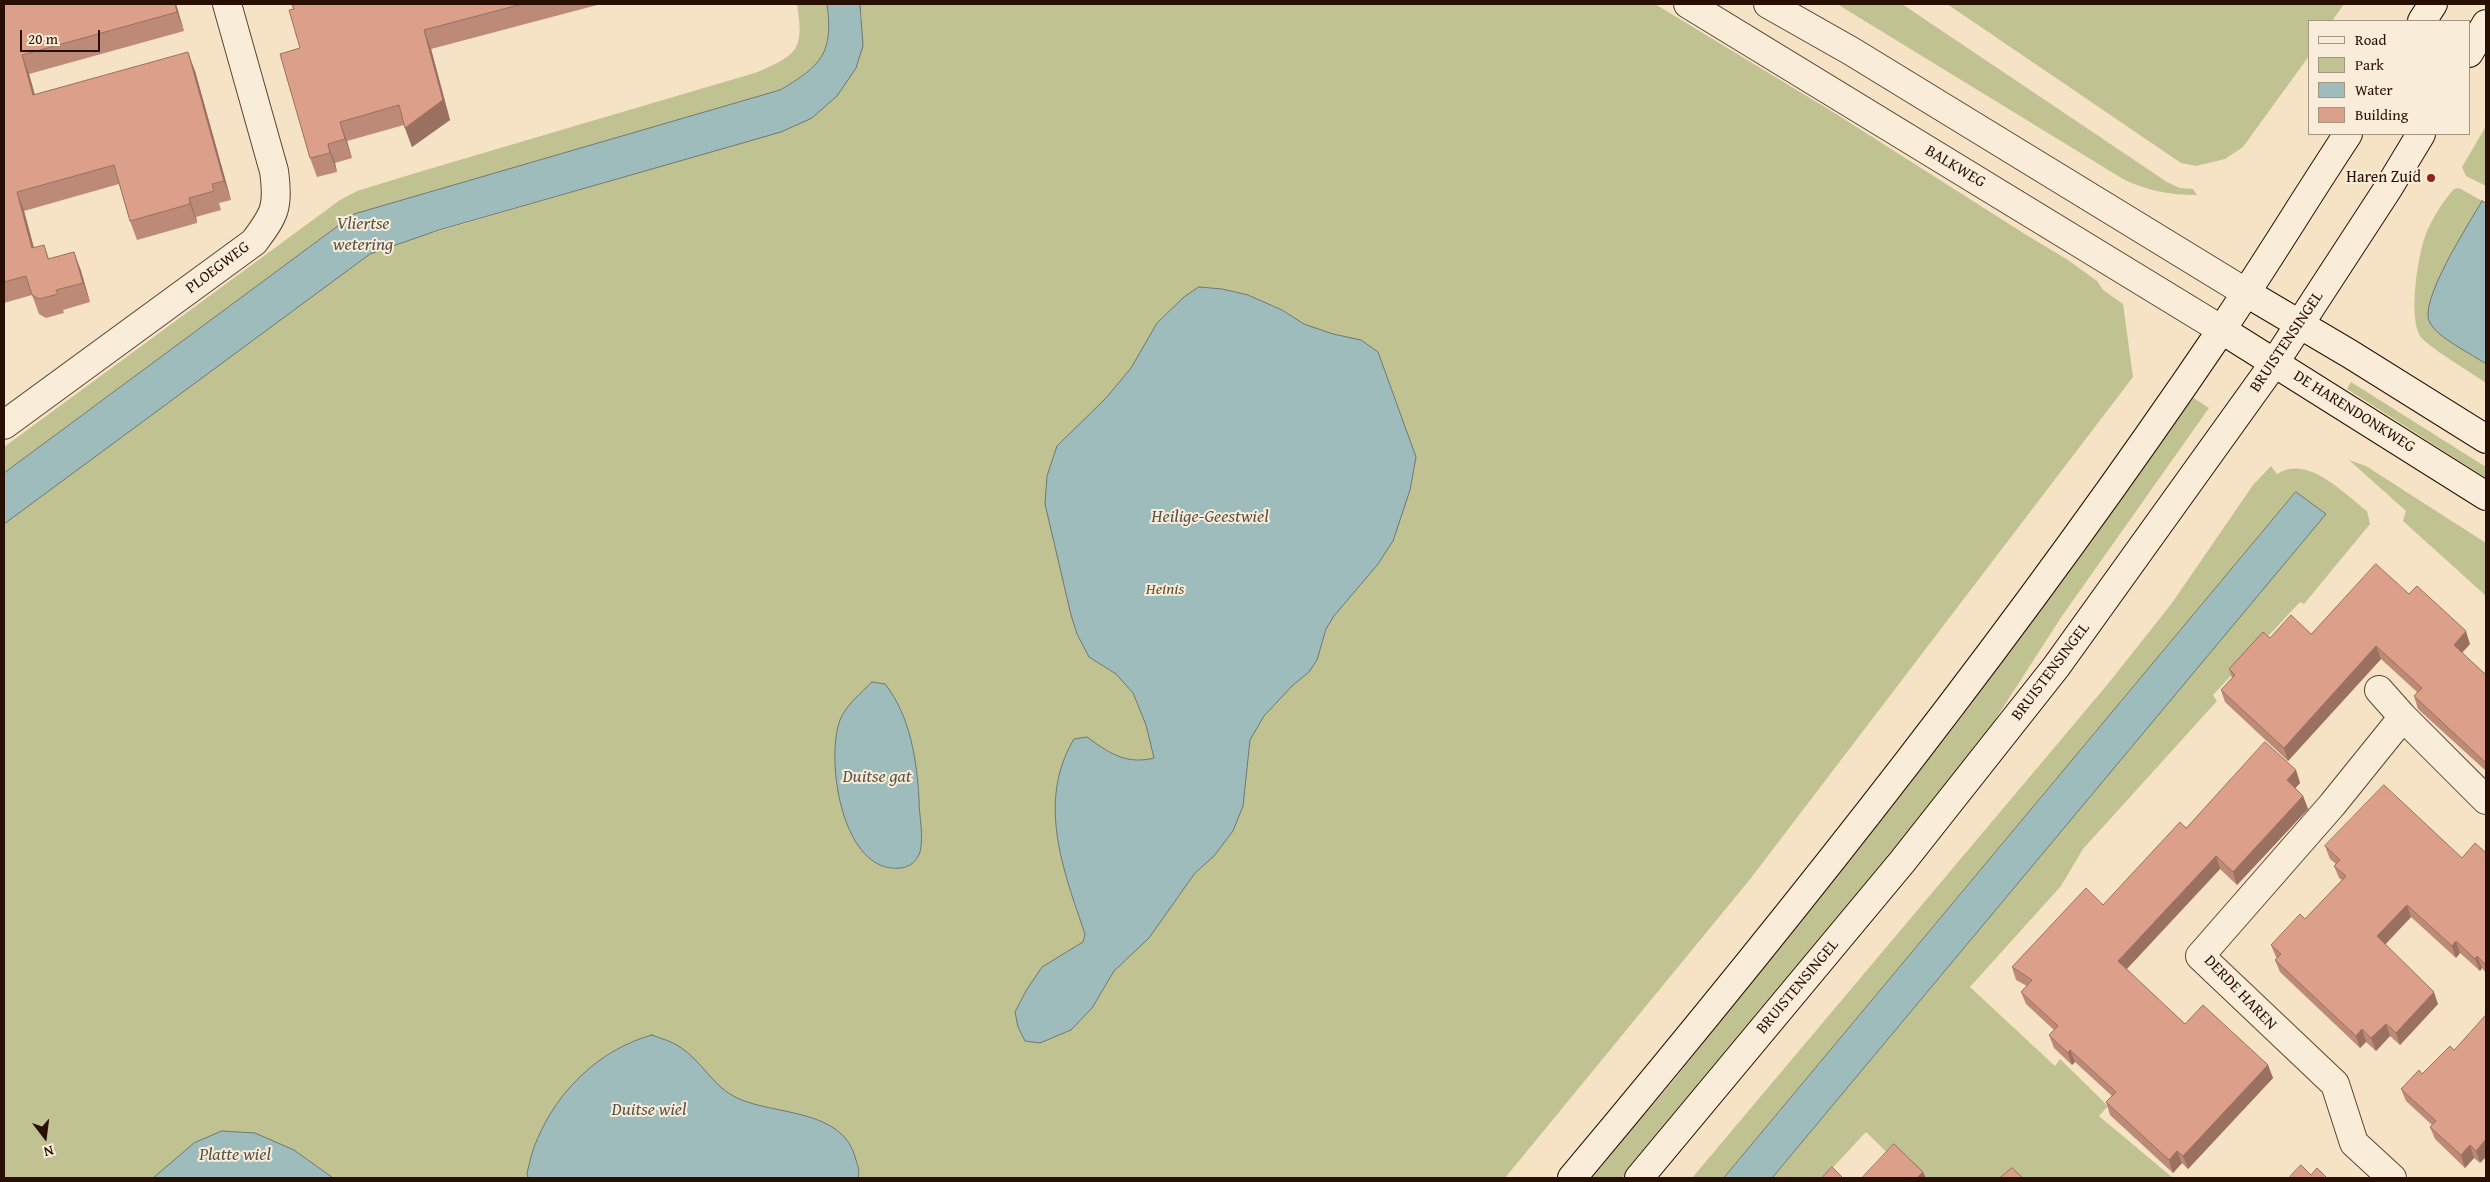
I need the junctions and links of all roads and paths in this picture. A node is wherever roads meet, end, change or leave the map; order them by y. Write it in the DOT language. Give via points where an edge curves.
graph roads {
  1 [pos="227,4"];
  2 [pos="1688,4"];
  3 [pos="1768,4"];
  4 [pos="2433,4"];
  5 [pos="2423,20"];
  6 [pos="2486,24"];
  7 [pos="2470,51"];
  8 [pos="2347,135"];
  9 [pos="2420,135"];
  10 [pos="2245,292"];
  11 [pos="2300,324"];
  12 [pos="2222,330"];
  13 [pos="2275,362"];
  14 [pos="4,426"];
  15 [pos="2486,439"];
  16 [pos="2486,496"];
  17 [pos="2379,690"];
  18 [pos="2403,717"];
  19 [pos="2486,800"];
  20 [pos="1572,1178"];
  21 [pos="1639,1178"];
  22 [pos="2392,1178"];
  1 -- 14 [label="main road, PLOEGWEG" via="274,171 278,198 270,220 254,242"];
  2 -- 12 [label="main road, BALKWEG"];
  3 -- 10 [label="main road" via="1851,51"];
  4 -- 5 [label="main road"];
  6 -- 7 [label="main road"];
  8 -- 10 [label="main road"];
  9 -- 11 [label="main road, BRUISTENSINGEL"];
  10 -- 11 [label="main road"];
  10 -- 12 [label="main road"];
  11 -- 13 [label="main road, BRUISTENSINGEL"];
  11 -- 15 [label="main road"];
  12 -- 13 [label="main road, DE HARENDONKWEG"];
  12 -- 20 [label="main road" via="1955,700 1667,1064"];
  13 -- 16 [label="main road, DE HARENDONKWEG"];
  13 -- 21 [label="main road, BRUISTENSINGEL" via="2056,667 1997,743"];
  17 -- 18 [label="main road"];
  18 -- 19 [label="main road"];
  18 -- 22 [label="main road, DERDE HAREN" via="2332,805 2200,956 2335,1084 2354,1143"];
}
